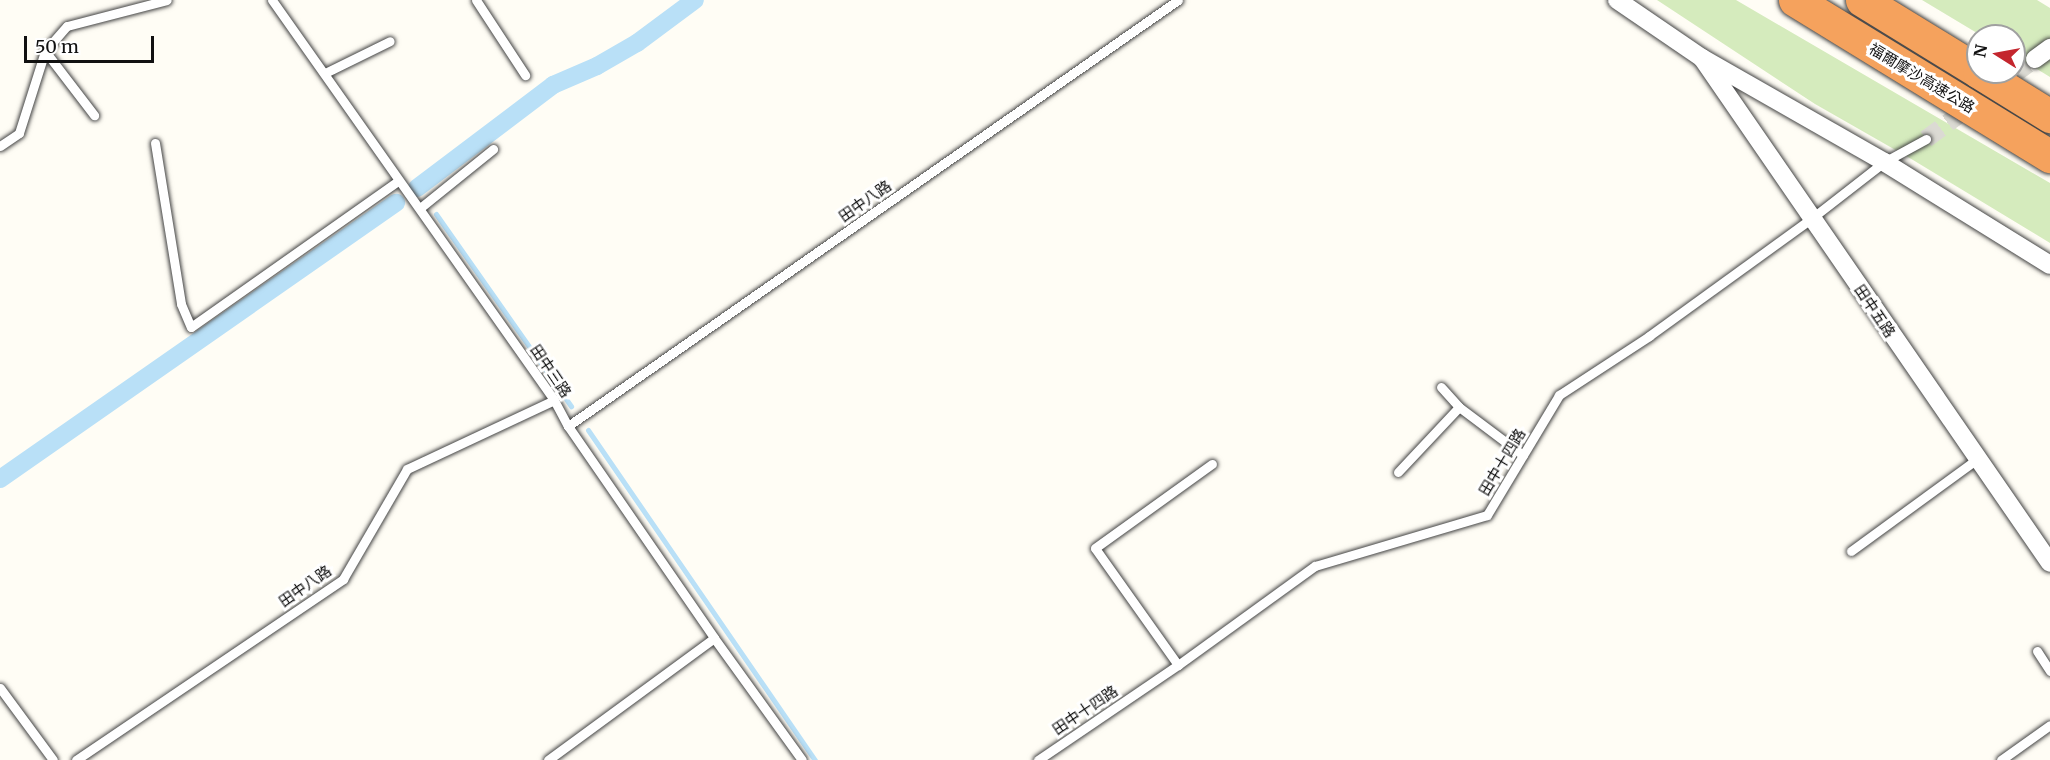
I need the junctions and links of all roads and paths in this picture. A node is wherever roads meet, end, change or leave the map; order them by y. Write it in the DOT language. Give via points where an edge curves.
graph roads {
  1 [pos="167,0"];
  2 [pos="272,0"];
  3 [pos="476,0"];
  4 [pos="1178,0"];
  5 [pos="1617,0"];
  6 [pos="1795,0"];
  7 [pos="1862,0"];
  8 [pos="390,41"];
  9 [pos="2050,48"];
  10 [pos="45,51"];
  11 [pos="1702,58"];
  12 [pos="2035,59"];
  13 [pos="1966,64"];
  14 [pos="325,73"];
  15 [pos="525,75"];
  16 [pos="1998,84"];
  17 [pos="94,115"];
  18 [pos="2050,116"];
  19 [pos="1926,139"];
  20 [pos="155,143"];
  21 [pos="0,146"];
  22 [pos="493,149"];
  23 [pos="2050,156"];
  24 [pos="1884,162"];
  25 [pos="398,181"];
  26 [pos="420,208"];
  27 [pos="1812,218"];
  28 [pos="2050,265"];
  29 [pos="1441,387"];
  30 [pos="554,400"];
  31 [pos="1459,407"];
  32 [pos="568,426"];
  33 [pos="1523,455"];
  34 [pos="1977,459"];
  35 [pos="1212,464"];
  36 [pos="1398,472"];
  37 [pos="1851,551"];
  38 [pos="2050,563"];
  39 [pos="714,638"];
  40 [pos="2037,651"];
  41 [pos="1178,664"];
  42 [pos="2050,671"];
  43 [pos="0,688"];
  44 [pos="2050,725"];
  45 [pos="53,760"];
  46 [pos="76,760"];
  47 [pos="548,760"];
  48 [pos="802,760"];
  49 [pos="1038,760"];
  50 [pos="2001,760"];
  1 -- 10 [label="lane" via="68,26"];
  2 -- 14 [label="lane, 田中三路"];
  3 -- 15 [label="lane"];
  4 -- 32 [label="lane, 田中八路"];
  5 -- 11 [label="street"];
  6 -- 23 [label="highway, 福爾摩沙高速公路"];
  7 -- 13 [label="highway"];
  8 -- 14 [label="lane"];
  9 -- 12 [label="street"];
  10 -- 17 [label="lane"];
  10 -- 21 [label="lane" via="19,133"];
  11 -- 24 [label="street"];
  11 -- 27 [label="street, 田中五路"];
  14 -- 25 [label="lane, 田中三路"];
  16 -- 18 [label="highway"];
  19 -- 24 [label="lane, 田中十四路"];
  20 -- 25 [label="lane" via="181,304 191,327"];
  22 -- 26 [label="lane"];
  24 -- 27 [label="lane, 田中十四路"];
  24 -- 28 [label="street"];
  25 -- 26 [label="lane, 田中三路"];
  26 -- 30 [label="lane, 田中三路"];
  27 -- 33 [label="lane, 田中十四路" via="1649,336 1559,395"];
  27 -- 34 [label="street, 田中五路"];
  29 -- 31 [label="lane"];
  30 -- 32 [label="lane, 田中三路"];
  30 -- 46 [label="lane, 田中八路" via="407,469 343,579"];
  31 -- 33 [label="lane"];
  31 -- 36 [label="lane"];
  32 -- 39 [label="lane, 田中三路"];
  33 -- 41 [label="lane, 田中十四路" via="1487,515 1315,566"];
  34 -- 37 [label="lane"];
  34 -- 38 [label="street, 田中五路"];
  35 -- 41 [label="lane" via="1095,548"];
  39 -- 47 [label="lane"];
  39 -- 48 [label="lane, 田中三路"];
  40 -- 42 [label="lane"];
  41 -- 49 [label="lane, 田中十四路"];
  43 -- 45 [label="lane"];
  44 -- 50 [label="lane"];
}
